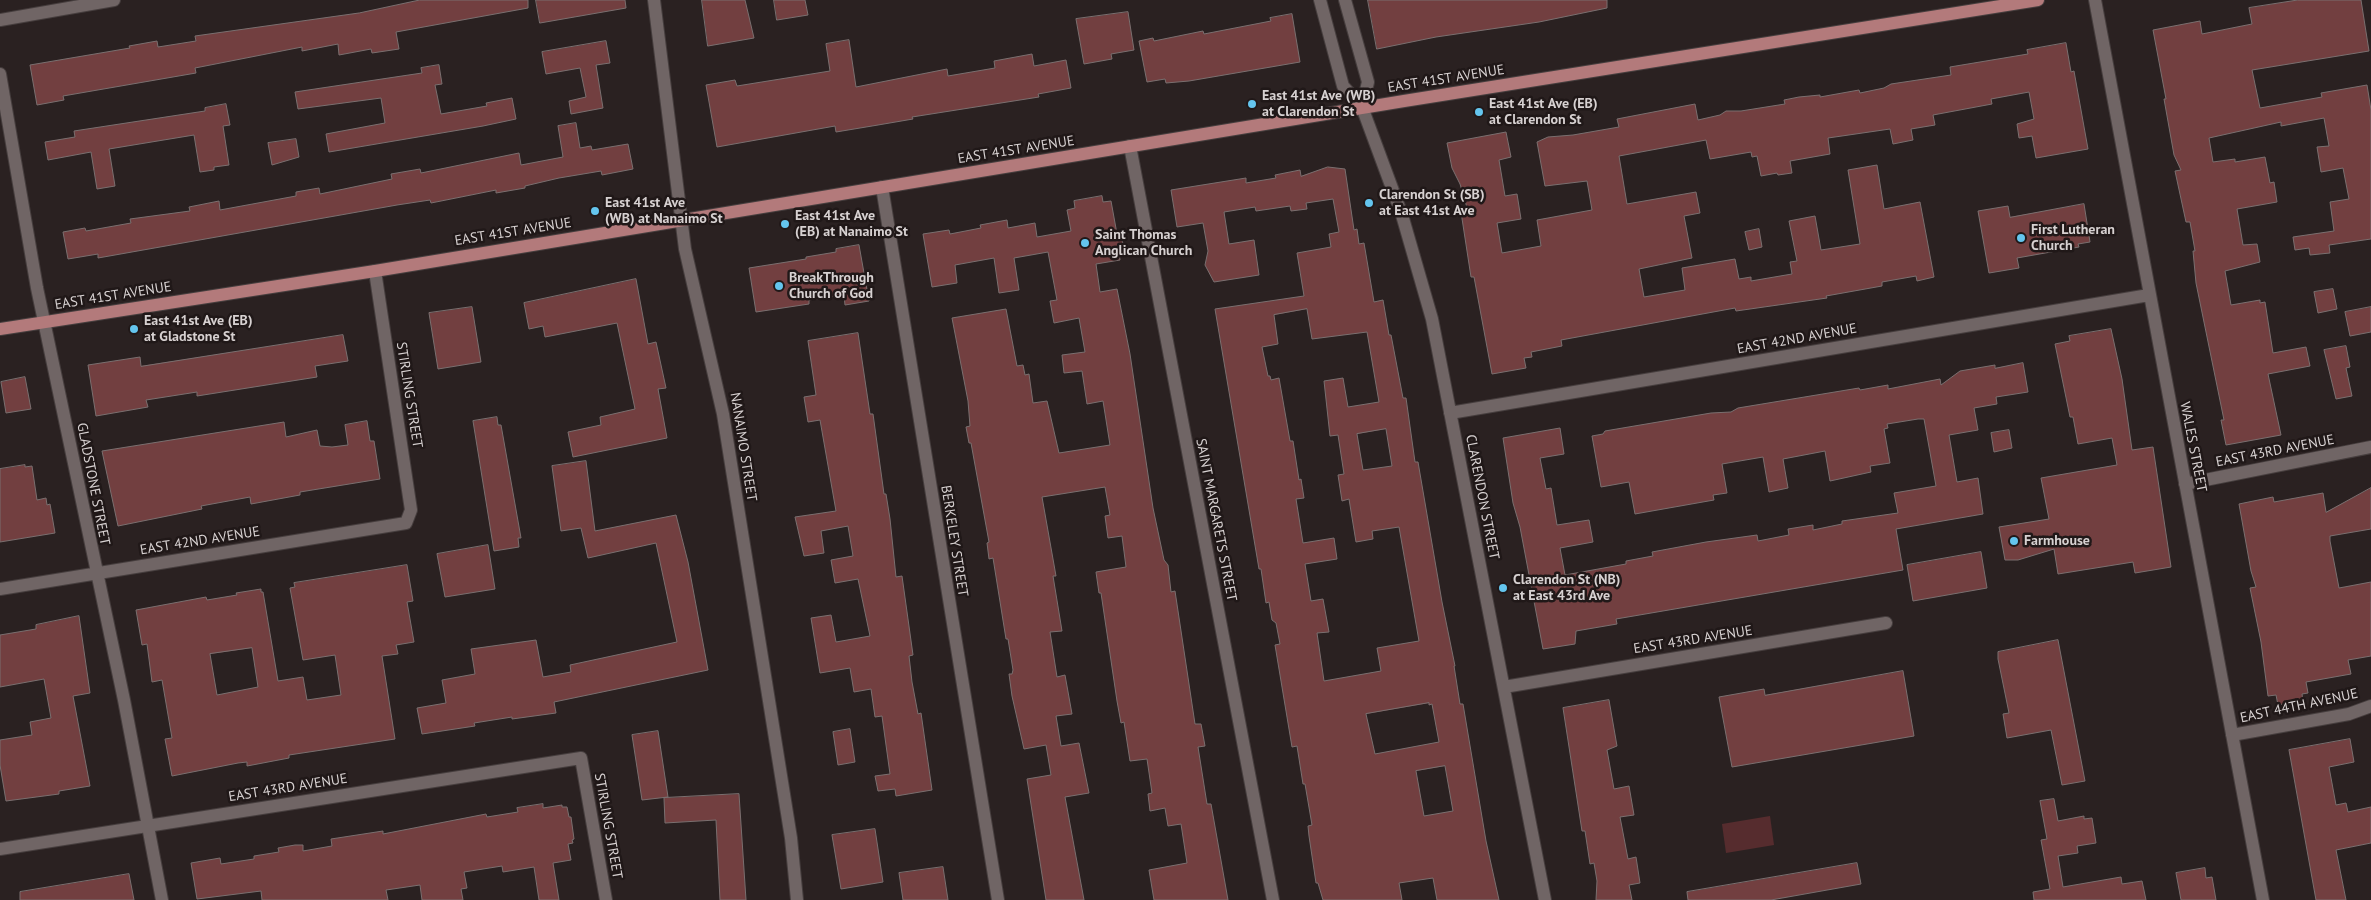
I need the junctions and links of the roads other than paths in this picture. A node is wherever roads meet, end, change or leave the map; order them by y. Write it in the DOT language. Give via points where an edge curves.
graph roads {
  1 [pos="114,0"];
  2 [pos="654,0"];
  3 [pos="1320,0"];
  4 [pos="1346,0"];
  5 [pos="2038,0"];
  6 [pos="2095,0"];
  7 [pos="0,20"];
  8 [pos="0,74"];
  9 [pos="1362,107"];
  10 [pos="1130,146"];
  11 [pos="882,187"];
  12 [pos="681,219"];
  13 [pos="375,271"];
  14 [pos="2149,295"];
  15 [pos="45,322"];
  16 [pos="0,329"];
  17 [pos="1450,413"];
  18 [pos="2371,447"];
  19 [pos="2185,484"];
  20 [pos="406,523"];
  21 [pos="96,574"];
  22 [pos="0,589"];
  23 [pos="1886,623"];
  24 [pos="1504,687"];
  25 [pos="2371,706"];
  26 [pos="2232,735"];
  27 [pos="581,758"];
  28 [pos="149,825"];
  29 [pos="0,849"];
  30 [pos="162,900"];
  31 [pos="606,900"];
  32 [pos="797,900"];
  33 [pos="998,900"];
  34 [pos="1273,900"];
  35 [pos="1545,900"];
  36 [pos="2263,900"];
  1 -- 7 [label="street"];
  2 -- 12 [label="street, NANAIMO STREET"];
  3 -- 9 [label="street, CLARENDON STREET" via="1343,86"];
  4 -- 9 [label="street" via="1368,82"];
  5 -- 9 [label="main road, EAST 41ST AVENUE"];
  6 -- 14 [label="street, WALES STREET"];
  8 -- 15 [label="street, GLADSTONE STREET"];
  9 -- 10 [label="main road, EAST 41ST AVENUE"];
  9 -- 17 [label="street, CLARENDON STREET" via="1405,224 1432,319"];
  10 -- 11 [label="main road, EAST 41ST AVENUE"];
  10 -- 34 [label="street, SAINT MARGARETS STREET"];
  11 -- 12 [label="main road, EAST 41ST AVENUE"];
  11 -- 33 [label="street, BERKELEY STREET"];
  12 -- 13 [label="main road, EAST 41ST AVENUE"];
  12 -- 32 [label="street, NANAIMO STREET" via="685,250 723,414 791,838"];
  13 -- 15 [label="main road, EAST 41ST AVENUE"];
  13 -- 20 [label="street, STIRLING STREET" via="412,510"];
  14 -- 17 [label="street, EAST 42ND AVENUE"];
  14 -- 19 [label="street, WALES STREET"];
  15 -- 16 [label="main road, EAST 41ST AVENUE"];
  15 -- 21 [label="street, GLADSTONE STREET"];
  17 -- 24 [label="street, CLARENDON STREET"];
  18 -- 19 [label="street, EAST 43RD AVENUE"];
  19 -- 26 [label="street, WALES STREET"];
  20 -- 21 [label="street, EAST 42ND AVENUE"];
  21 -- 22 [label="street, EAST 42ND AVENUE"];
  21 -- 28 [label="street, GLADSTONE STREET"];
  23 -- 24 [label="street, EAST 43RD AVENUE"];
  24 -- 35 [label="street, CLARENDON STREET"];
  25 -- 26 [label="street, EAST 44TH AVENUE" via="2349,714"];
  26 -- 36 [label="street, WALES STREET"];
  27 -- 28 [label="street, EAST 43RD AVENUE"];
  27 -- 31 [label="street, STIRLING STREET"];
  28 -- 29 [label="street, EAST 43RD AVENUE"];
  28 -- 30 [label="street, GLADSTONE STREET"];
}
